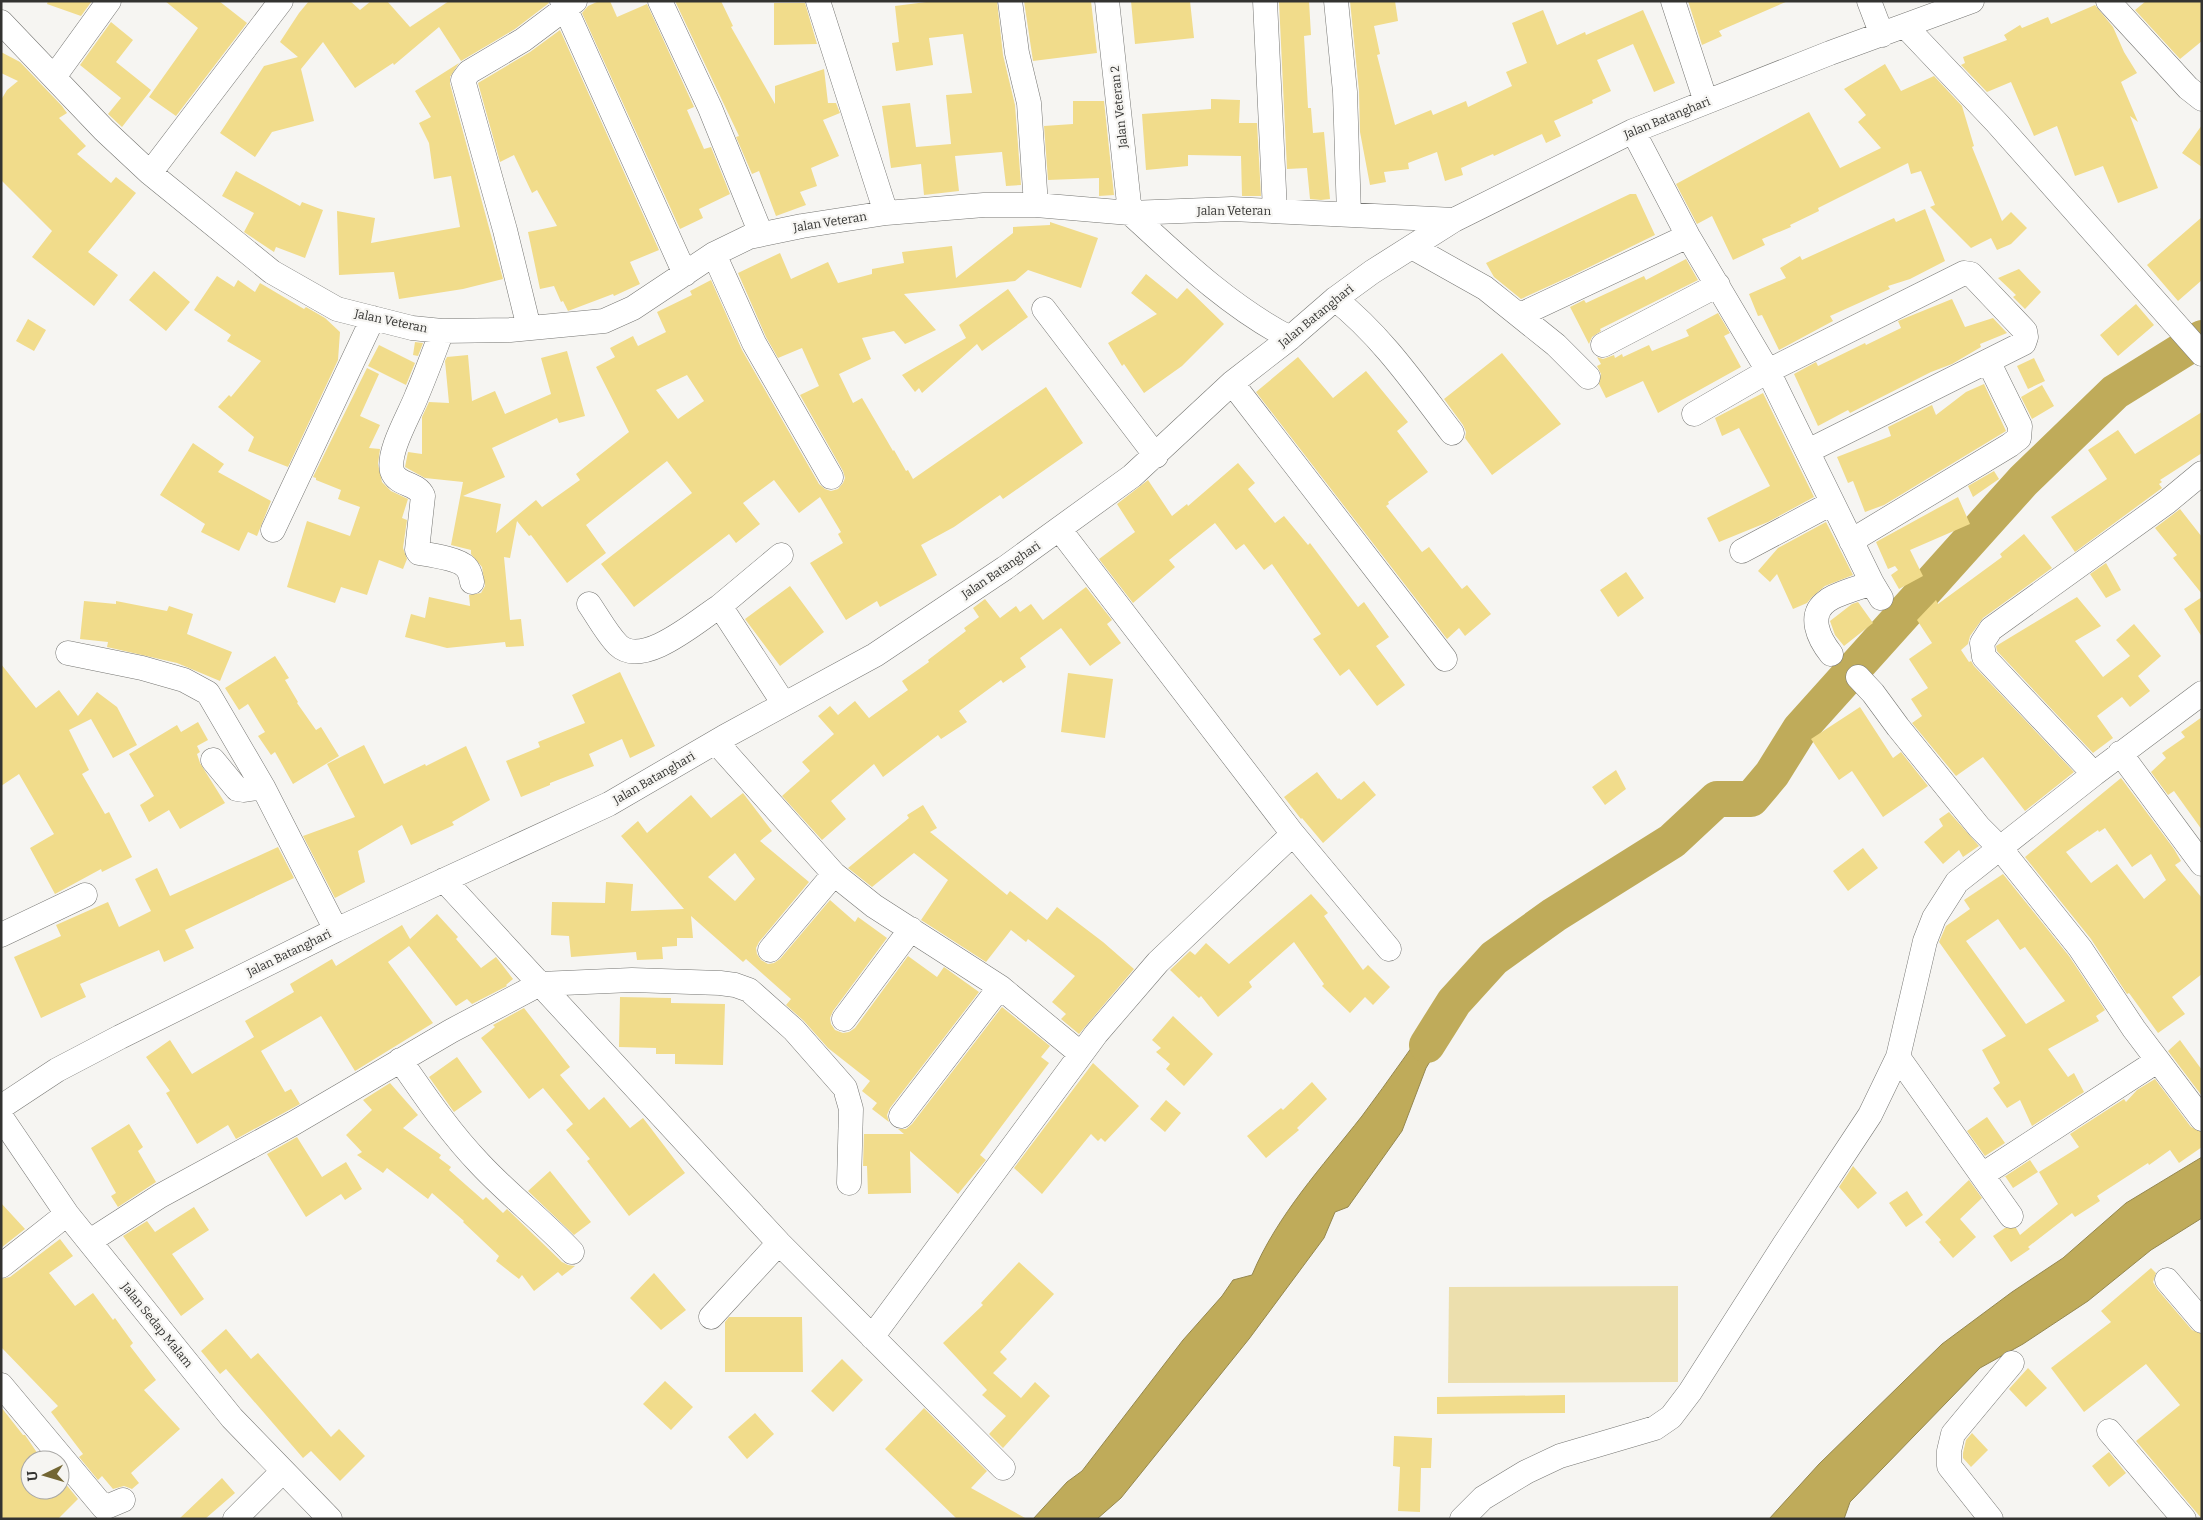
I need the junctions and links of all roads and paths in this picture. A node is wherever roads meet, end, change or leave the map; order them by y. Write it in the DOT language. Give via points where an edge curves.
graph roads {
  1 [pos="109,1"];
  2 [pos="281,1"];
  3 [pos="660,1"];
  4 [pos="818,1"];
  5 [pos="1010,1"];
  6 [pos="1107,1"];
  7 [pos="1265,1"];
  8 [pos="1336,1"];
  9 [pos="1673,1"];
  10 [pos="1869,1"];
  11 [pos="1972,1"];
  12 [pos="2108,1"];
  13 [pos="568,3"];
  14 [pos="1,22"];
  15 [pos="1906,27"];
  16 [pos="1882,35"];
  17 [pos="54,76"];
  18 [pos="2202,99"];
  19 [pos="1706,102"];
  20 [pos="1633,131"];
  21 [pos="150,173"];
  22 [pos="1036,205"];
  23 [pos="1275,211"];
  24 [pos="886,213"];
  25 [pos="1130,213"];
  26 [pos="1349,215"];
  27 [pos="1454,220"];
  28 [pos="761,234"];
  29 [pos="1688,236"];
  30 [pos="1412,247"];
  31 [pos="714,254"];
  32 [pos="684,274"];
  33 [pos="1718,285"];
  34 [pos="1335,300"];
  35 [pos="1044,309"];
  36 [pos="1520,315"];
  37 [pos="373,318"];
  38 [pos="529,328"];
  39 [pos="442,331"];
  40 [pos="1290,338"];
  41 [pos="1603,345"];
  42 [pos="2202,354"];
  43 [pos="1988,361"];
  44 [pos="1768,371"];
  45 [pos="1588,377"];
  46 [pos="1232,383"];
  47 [pos="1694,414"];
  48 [pos="1452,433"];
  49 [pos="1808,451"];
  50 [pos="1156,456"];
  51 [pos="2202,473"];
  52 [pos="831,477"];
  53 [pos="1832,503"];
  54 [pos="273,530"];
  55 [pos="1060,530"];
  56 [pos="1851,541"];
  57 [pos="1742,551"];
  58 [pos="781,554"];
  59 [pos="472,582"];
  60 [pos="589,604"];
  61 [pos="720,606"];
  62 [pos="68,653"];
  63 [pos="1831,654"];
  64 [pos="1445,659"];
  65 [pos="1858,677"];
  66 [pos="784,704"];
  67 [pos="2198,705"];
  68 [pos="716,742"];
  69 [pos="2120,753"];
  70 [pos="213,760"];
  71 [pos="2094,774"];
  72 [pos="263,787"];
  73 [pos="1293,834"];
  74 [pos="2000,848"];
  75 [pos="2202,864"];
  76 [pos="834,874"];
  77 [pos="444,880"];
  78 [pos="85,895"];
  79 [pos="911,929"];
  80 [pos="336,930"];
  81 [pos="1,935"];
  82 [pos="1389,949"];
  83 [pos="770,950"];
  84 [pos="540,984"];
  85 [pos="1000,987"];
  86 [pos="844,1019"];
  87 [pos="1081,1054"];
  88 [pos="1898,1057"];
  89 [pos="400,1060"];
  90 [pos="2157,1061"];
  91 [pos="1,1107"];
  92 [pos="901,1116"];
  93 [pos="1,1117"];
  94 [pos="2202,1119"];
  95 [pos="1982,1175"];
  96 [pos="848,1183"];
  97 [pos="67,1214"];
  98 [pos="2012,1216"];
  99 [pos="90,1241"];
  100 [pos="779,1243"];
  101 [pos="572,1252"];
  102 [pos="1,1266"];
  103 [pos="2167,1280"];
  104 [pos="711,1317"];
  105 [pos="2202,1321"];
  106 [pos="872,1337"];
  107 [pos="2012,1363"];
  108 [pos="1,1385"];
  109 [pos="2109,1431"];
  110 [pos="1003,1468"];
  111 [pos="283,1471"];
  112 [pos="123,1500"];
  113 [pos="235,1519"];
  114 [pos="330,1519"];
  115 [pos="1462,1519"];
  116 [pos="1992,1519"];
  117 [pos="2184,1519"];
  1 -- 17 [label="street"];
  2 -- 21 [label="street"];
  3 -- 28 [label="street" via="710,108"];
  4 -- 24 [label="street"];
  5 -- 22 [label="street" via="1017,53 1029,103"];
  6 -- 25 [label="street, Jalan Veteran 2"];
  7 -- 23 [label="street"];
  8 -- 26 [label="street" via="1345,92"];
  9 -- 19 [label="street"];
  10 -- 16 [label="street"];
  11 -- 15 [label="street, Jalan Batanghari"];
  12 -- 18 [label="street"];
  13 -- 32 [label="street"];
  13 -- 38 [label="street" via="523,40 469,72 463,80"];
  14 -- 17 [label="street, Jalan Veteran"];
  15 -- 16 [label="street, Jalan Batanghari"];
  15 -- 42 [label="street" via="1997,122"];
  16 -- 19 [label="street, Jalan Batanghari"];
  17 -- 21 [label="street, Jalan Veteran"];
  19 -- 20 [label="street, Jalan Batanghari"];
  20 -- 27 [label="street, Jalan Batanghari"];
  20 -- 29 [label="street"];
  21 -- 37 [label="street, Jalan Veteran" via="272,272 337,309"];
  22 -- 24 [label="street, Jalan Veteran" via="984,205"];
  22 -- 25 [label="street, Jalan Veteran"];
  23 -- 25 [label="street, Jalan Veteran"];
  23 -- 26 [label="street, Jalan Veteran"];
  24 -- 28 [label="street, Jalan Veteran"];
  25 -- 40 [label="street" via="1189,268 1263,324"];
  26 -- 27 [label="street, Jalan Veteran"];
  27 -- 30 [label="street, Jalan Batanghari"];
  28 -- 31 [label="street, Jalan Veteran"];
  29 -- 33 [label="street"];
  29 -- 36 [label="street"];
  30 -- 34 [label="street, Jalan Batanghari"];
  30 -- 36 [label="street" via="1485,288"];
  31 -- 32 [label="street, Jalan Veteran"];
  31 -- 52 [label="street" via="754,343"];
  32 -- 38 [label="street, Jalan Veteran" via="633,308 604,321"];
  33 -- 41 [label="street"];
  33 -- 44 [label="street"];
  34 -- 40 [label="street, Jalan Batanghari"];
  34 -- 48 [label="street" via="1356,315 1383,344"];
  35 -- 50 [label="street"];
  36 -- 45 [label="street"];
  37 -- 39 [label="street, Jalan Veteran" via="412,328"];
  37 -- 54 [label="street"];
  38 -- 39 [label="street, Jalan Veteran"];
  39 -- 59 [label="street" via="398,439 392,470 398,480 417,488 423,496 419,553 465,564"];
  40 -- 46 [label="street, Jalan Batanghari"];
  43 -- 44 [label="street" via="2024,343 2025,331 1971,274 1964,273"];
  43 -- 49 [label="street"];
  43 -- 56 [label="street" via="2020,426 2019,438"];
  44 -- 47 [label="street"];
  44 -- 49 [label="street"];
  46 -- 50 [label="street, Jalan Batanghari"];
  46 -- 64 [label="street"];
  49 -- 53 [label="street"];
  50 -- 55 [label="street, Jalan Batanghari"];
  51 -- 71 [label="street" via="2168,502 1991,629 1982,643 1984,657"];
  53 -- 56 [label="street"];
  53 -- 57 [label="street"];
  55 -- 66 [label="street, Jalan Batanghari" via="875,655"];
  55 -- 73 [label="street"];
  56 -- 63 [label="street" via="1877,591 1827,601 1818,613 1816,627"];
  58 -- 61 [label="street"];
  60 -- 61 [label="street" via="619,646 631,653 658,647"];
  61 -- 66 [label="street"];
  62 -- 72 [label="street" via="150,670 184,680 208,693"];
  65 -- 74 [label="street" via="1979,827"];
  66 -- 68 [label="street, Jalan Batanghari"];
  67 -- 69 [label="street"];
  68 -- 76 [label="street"];
  68 -- 77 [label="street, Jalan Batanghari" via="609,804"];
  69 -- 71 [label="street"];
  69 -- 75 [label="street"];
  70 -- 72 [label="street" via="237,788"];
  71 -- 74 [label="street"];
  72 -- 80 [label="street"];
  73 -- 82 [label="street"];
  73 -- 87 [label="street" via="1158,962"];
  74 -- 88 [label="street" via="1957,882 1934,918 1925,941"];
  74 -- 90 [label="street" via="2080,948"];
  76 -- 79 [label="street" via="874,906"];
  76 -- 83 [label="street"];
  77 -- 80 [label="street, Jalan Batanghari"];
  77 -- 84 [label="street"];
  78 -- 81 [label="street"];
  79 -- 85 [label="street"];
  79 -- 86 [label="street"];
  80 -- 91 [label="street, Jalan Batanghari" via="120,1036 57,1070"];
  84 -- 89 [label="street"];
  84 -- 96 [label="street" via="632,980 720,983 749,990 794,1030 845,1088 851,1109"];
  84 -- 100 [label="street"];
  85 -- 87 [label="street"];
  85 -- 92 [label="street"];
  87 -- 106 [label="street"];
  88 -- 95 [label="street"];
  88 -- 115 [label="street" via="1870,1115 1671,1417 1655,1428 1560,1456 1526,1472 1483,1498"];
  89 -- 99 [label="street" via="294,1123 160,1196"];
  89 -- 101 [label="street" via="468,1151"];
  90 -- 94 [label="street"];
  90 -- 95 [label="street"];
  93 -- 97 [label="street, Jalan Sedap Malam"];
  95 -- 98 [label="street"];
  97 -- 99 [label="street, Jalan Sedap Malam"];
  97 -- 102 [label="street"];
  99 -- 111 [label="street, Jalan Sedap Malam" via="232,1418"];
  100 -- 104 [label="street"];
  100 -- 106 [label="street"];
  103 -- 105 [label="street"];
  106 -- 110 [label="street"];
  107 -- 116 [label="street" via="1953,1434 1949,1451 1949,1466"];
  108 -- 112 [label="street" via="104,1508"];
  109 -- 117 [label="street"];
  111 -- 113 [label="street"];
  111 -- 114 [label="street, Jalan Sedap Malam"];
}
